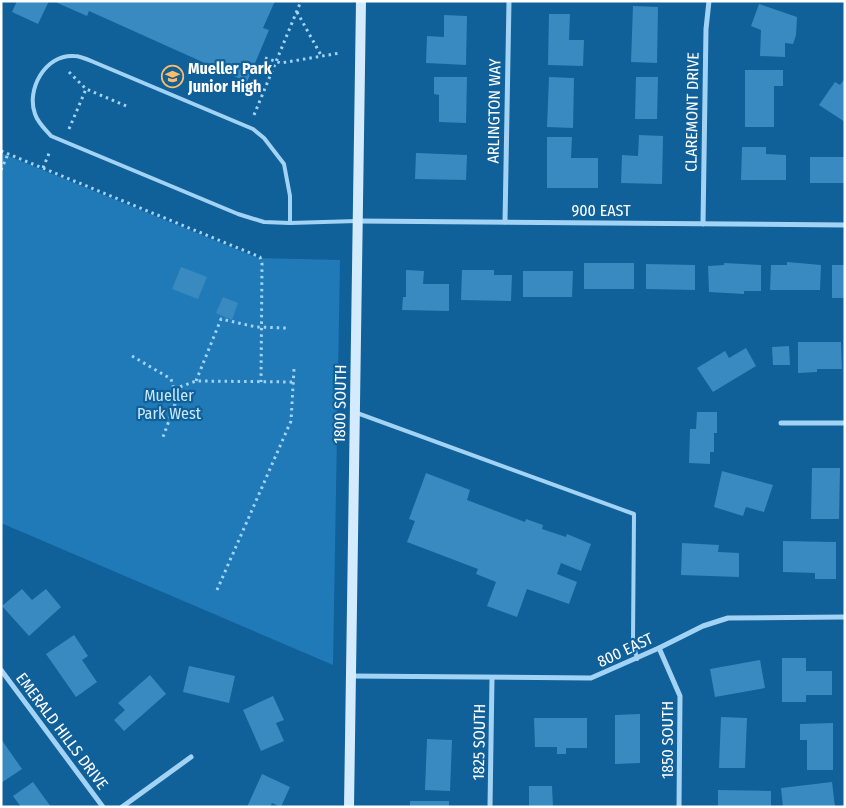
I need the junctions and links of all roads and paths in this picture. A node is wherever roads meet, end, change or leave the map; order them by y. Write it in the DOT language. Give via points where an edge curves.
graph roads {
  1 [pos="301,1"];
  2 [pos="361,1"];
  3 [pos="509,1"];
  4 [pos="710,1"];
  5 [pos="297,12"];
  6 [pos="340,53"];
  7 [pos="322,57"];
  8 [pos="265,58"];
  9 [pos="276,62"];
  10 [pos="69,72"];
  11 [pos="86,89"];
  12 [pos="129,107"];
  13 [pos="254,115"];
  14 [pos="69,130"];
  15 [pos="1,151"];
  16 [pos="50,151"];
  17 [pos="8,154"];
  18 [pos="43,168"];
  19 [pos="1,170"];
  20 [pos="358,221"];
  21 [pos="505,222"];
  22 [pos="290,223"];
  23 [pos="703,224"];
  24 [pos="845,225"];
  25 [pos="262,327"];
  26 [pos="286,328"];
  27 [pos="132,356"];
  28 [pos="294,369"];
  29 [pos="196,381"];
  30 [pos="261,382"];
  31 [pos="294,382"];
  32 [pos="174,388"];
  33 [pos="355,412"];
  34 [pos="781,423"];
  35 [pos="845,424"];
  36 [pos="163,437"];
  37 [pos="218,590"];
  38 [pos="845,616"];
  39 [pos="659,648"];
  40 [pos="637,659"];
  41 [pos="1,670"];
  42 [pos="351,676"];
  43 [pos="492,678"];
  44 [pos="191,758"];
  45 [pos="103,807"];
  46 [pos="122,807"];
  47 [pos="348,807"];
  48 [pos="490,807"];
  49 [pos="679,807"];
  1 -- 5 [label="path"];
  2 -- 20 [label="main road, 1800 SOUTH"];
  3 -- 21 [label="street, ARLINGTON WAY"];
  4 -- 23 [label="street, CLAREMONT DRIVE" via="706,29"];
  5 -- 7 [label="path"];
  5 -- 9 [label="path"];
  6 -- 7 [label="path"];
  7 -- 9 [label="path"];
  8 -- 9 [label="path"];
  9 -- 13 [label="path"];
  10 -- 11 [label="path"];
  11 -- 12 [label="path"];
  11 -- 14 [label="path"];
  15 -- 17 [label="path"];
  16 -- 18 [label="path"];
  17 -- 18 [label="path"];
  17 -- 19 [label="path"];
  18 -- 25 [label="path" via="260,257"];
  20 -- 21 [label="street, 900 EAST"];
  20 -- 22 [label="lane"];
  20 -- 33 [label="main road, 1800 SOUTH"];
  21 -- 23 [label="street, 900 EAST"];
  22 -- 22 [label="lane" via="264,222 238,214 51,136 35,115 32,102 33,88 40,75 58,59 75,56 96,62 253,130 276,150 284,164 290,196"];
  23 -- 24 [label="street, 900 EAST"];
  25 -- 26 [label="path"];
  25 -- 29 [label="path" via="221,318"];
  25 -- 30 [label="path"];
  27 -- 32 [label="path" via="171,379"];
  28 -- 31 [label="path"];
  29 -- 30 [label="path"];
  29 -- 32 [label="path"];
  30 -- 31 [label="path"];
  31 -- 37 [label="path" via="291,421"];
  32 -- 36 [label="path" via="177,399"];
  33 -- 40 [label="lane" via="634,514 633,640"];
  33 -- 42 [label="main road, 1800 SOUTH"];
  34 -- 35 [label="street"];
  38 -- 39 [label="street, 800 EAST" via="728,618 703,626"];
  39 -- 40 [label="street, 800 EAST"];
  39 -- 49 [label="street, 1850 SOUTH" via="680,696"];
  40 -- 43 [label="street, 800 EAST" via="591,678"];
  41 -- 45 [label="street, EMERALD HILLS DRIVE"];
  42 -- 43 [label="street, 800 EAST"];
  42 -- 47 [label="main road, 1800 SOUTH"];
  43 -- 48 [label="street, 1825 SOUTH"];
  44 -- 46 [label="street"];
}
